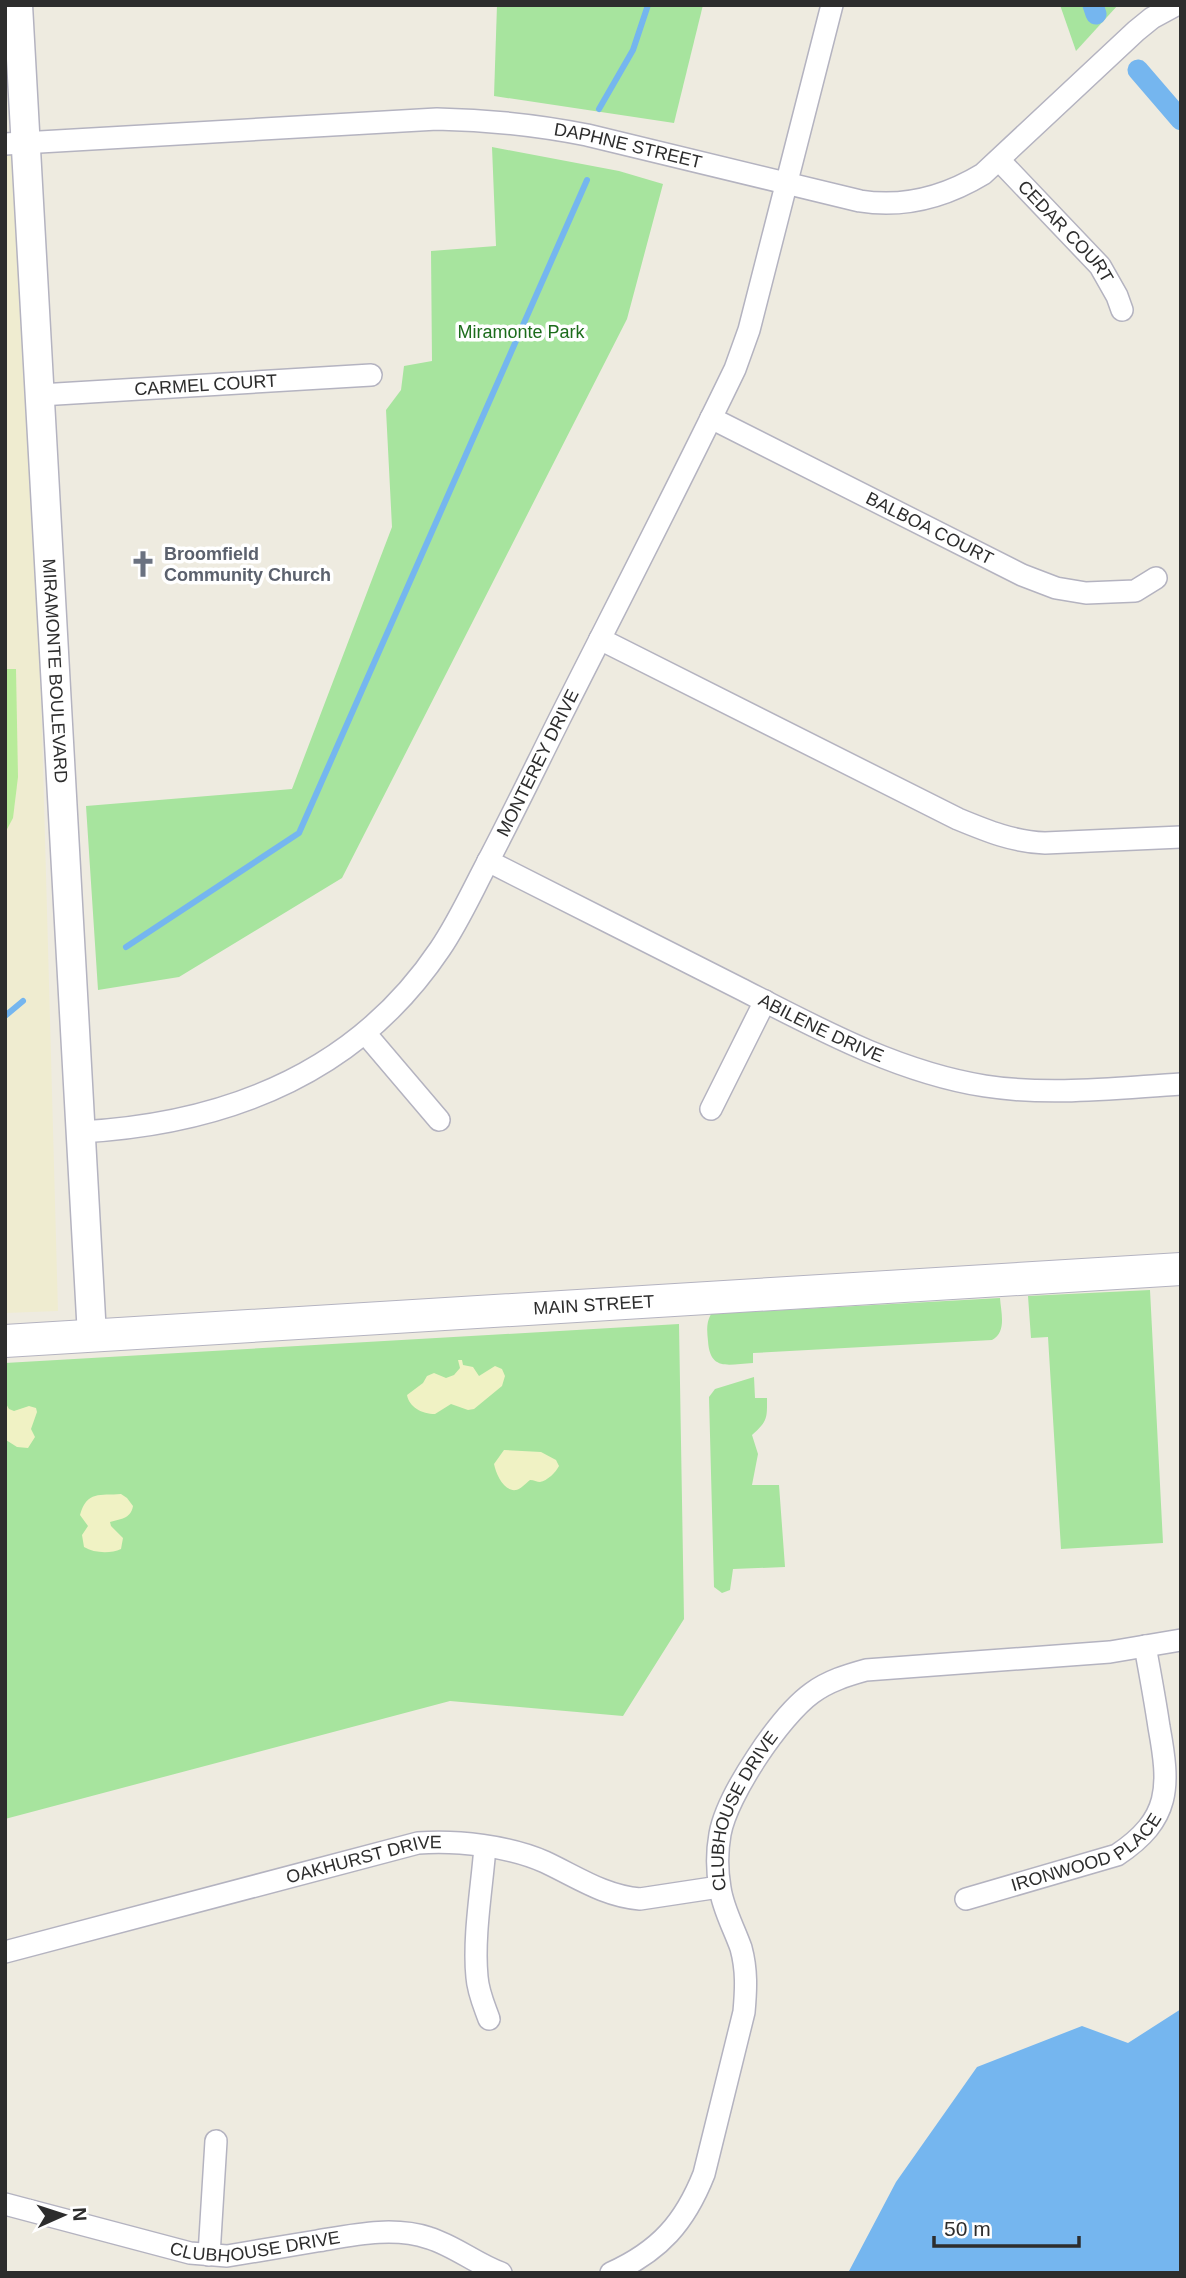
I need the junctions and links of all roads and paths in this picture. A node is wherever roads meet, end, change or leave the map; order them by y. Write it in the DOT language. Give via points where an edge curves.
graph roads {
  1 [pos="18,5"];
  2 [pos="832,5"];
  3 [pos="1176,5"];
  4 [pos="15,144"];
  5 [pos="999,160"];
  6 [pos="787,185"];
  7 [pos="1122,310"];
  8 [pos="370,375"];
  9 [pos="40,395"];
  10 [pos="711,418"];
  11 [pos="1156,578"];
  12 [pos="600,639"];
  13 [pos="1181,837"];
  14 [pos="488,861"];
  15 [pos="765,1001"];
  16 [pos="365,1033"];
  17 [pos="1181,1084"];
  18 [pos="711,1109"];
  19 [pos="439,1120"];
  20 [pos="80,1132"];
  21 [pos="1181,1269"];
  22 [pos="92,1336"];
  23 [pos="5,1341"];
  24 [pos="1181,1640"];
  25 [pos="1145,1646"];
  26 [pos="485,1847"];
  27 [pos="719,1887"];
  28 [pos="966,1899"];
  29 [pos="5,1952"];
  30 [pos="489,2019"];
  31 [pos="216,2141"];
  32 [pos="5,2204"];
  33 [pos="209,2255"];
  34 [pos="501,2273"];
  35 [pos="611,2273"];
  1 -- 4 [label="street, MIRAMONTE BOULEVARD"];
  2 -- 6 [label="street, MONTEREY DRIVE"];
  3 -- 5 [label="street, DAPHNE STREET" via="1136,31"];
  4 -- 6 [label="street, DAPHNE STREET" via="483,120 587,135"];
  4 -- 9 [label="street, MIRAMONTE BOULEVARD"];
  5 -- 6 [label="street, DAPHNE STREET" via="964,185 914,202 877,204"];
  5 -- 7 [label="street, CEDAR COURT" via="1100,266"];
  6 -- 10 [label="street, MONTEREY DRIVE" via="749,330"];
  8 -- 9 [label="street, CARMEL COURT"];
  9 -- 20 [label="street, MIRAMONTE BOULEVARD"];
  10 -- 11 [label="street, BALBOA COURT" via="1056,588 1086,593 1135,591"];
  10 -- 12 [label="street, MONTEREY DRIVE"];
  12 -- 13 [label="street" via="988,832 1037,843"];
  12 -- 14 [label="street, MONTEREY DRIVE"];
  14 -- 15 [label="street, ABILENE DRIVE"];
  14 -- 16 [label="street, MONTEREY DRIVE" via="440,949"];
  15 -- 17 [label="street, ABILENE DRIVE" via="897,1063 983,1085 1054,1091"];
  15 -- 18 [label="street"];
  16 -- 19 [label="street"];
  16 -- 20 [label="street, MONTEREY DRIVE" via="315,1069 242,1103 157,1124"];
  20 -- 22 [label="street, MIRAMONTE BOULEVARD"];
  21 -- 22 [label="main road, MAIN STREET"];
  22 -- 23 [label="main road, MAIN STREET"];
  24 -- 25 [label="street, CLUBHOUSE DRIVE"];
  25 -- 27 [label="street, CLUBHOUSE DRIVE" via="879,1668 843,1677 814,1691 779,1727 728,1808 719,1835"];
  25 -- 28 [label="street, IRONWOOD PLACE" via="1166,1772 1161,1806 1149,1829 1117,1855"];
  26 -- 27 [label="street, OAKHURST DRIVE" via="536,1859 595,1889 629,1899"];
  26 -- 29 [label="street, OAKHURST DRIVE" via="444,1841 418,1843"];
  26 -- 30 [label="street" via="477,1977"];
  27 -- 35 [label="street, CLUBHOUSE DRIVE" via="741,1950 746,1986 744,2012 704,2174 683,2217 668,2235 635,2262"];
  31 -- 33 [label="street"];
  32 -- 33 [label="street, CLUBHOUSE DRIVE"];
  33 -- 34 [label="street, CLUBHOUSE DRIVE" via="391,2232 446,2244"];
}
